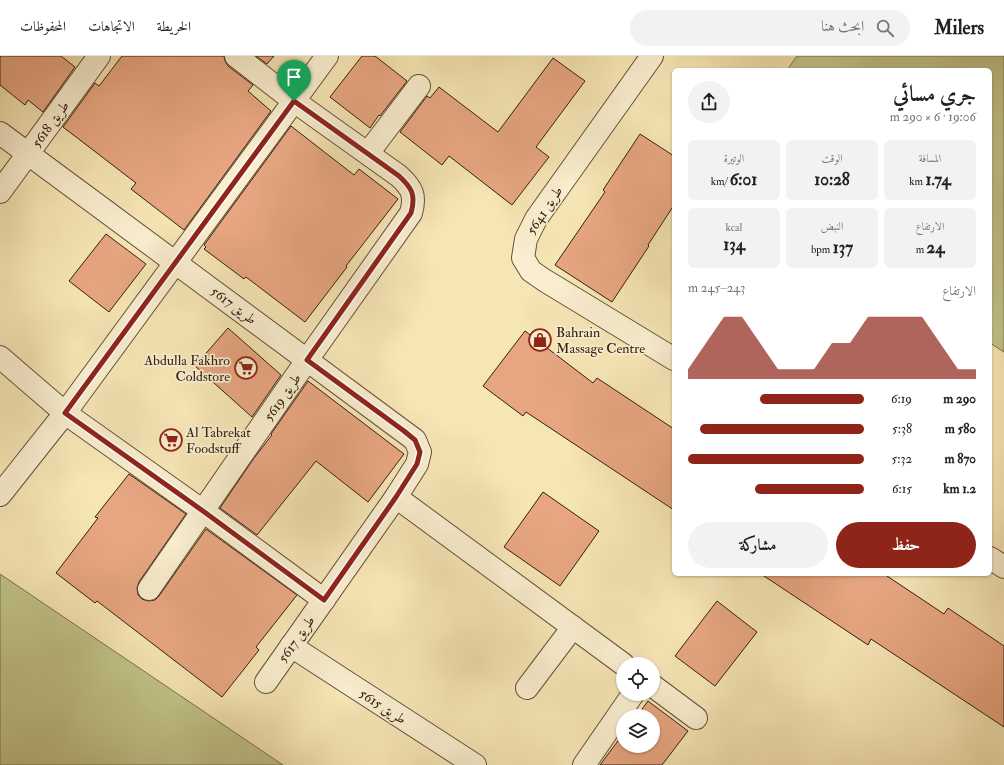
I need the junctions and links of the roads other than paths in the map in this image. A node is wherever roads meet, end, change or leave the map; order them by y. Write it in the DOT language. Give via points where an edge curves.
graph roads {
  1 [pos="99,56"];
  2 [pos="236,56"];
  3 [pos="327,56"];
  4 [pos="652,56"];
  5 [pos="418,86"];
  6 [pos="294,101"];
  7 [pos="0,133"];
  8 [pos="368,153"];
  9 [pos="28,155"];
  10 [pos="0,192"];
  11 [pos="176,263"];
  12 [pos="0,357"];
  13 [pos="672,358"];
  14 [pos="307,360"];
  15 [pos="65,413"];
  16 [pos="0,495"];
  17 [pos="396,497"];
  18 [pos="203,511"];
  19 [pos="992,559"];
  20 [pos="1004,567"];
  21 [pos="149,589"];
  22 [pos="324,600"];
  23 [pos="573,627"];
  24 [pos="291,646"];
  25 [pos="616,659"];
  26 [pos="266,682"];
  27 [pos="527,688"];
  28 [pos="660,691"];
  29 [pos="627,701"];
  30 [pos="696,718"];
  31 [pos="475,765"];
  32 [pos="584,765"];
  1 -- 9 [label="street, طريق 5618"];
  2 -- 6 [label="street, طريق 5619"];
  3 -- 6 [label="street"];
  4 -- 13 [label="street, طريق 5641" via="536,219 526,239 523,258 531,270 544,280"];
  5 -- 8 [label="street"];
  6 -- 8 [label="street, طريق 5619"];
  6 -- 11 [label="street"];
  7 -- 9 [label="street, طريق 5617"];
  8 -- 14 [label="street, طريق 5619" via="410,187 414,199 411,213"];
  9 -- 10 [label="street, طريق 5618"];
  9 -- 11 [label="street, طريق 5617"];
  11 -- 14 [label="street, طريق 5617"];
  11 -- 15 [label="street"];
  12 -- 15 [label="street"];
  14 -- 17 [label="street, طريق 5617" via="415,440 420,452 417,464"];
  14 -- 18 [label="street, طريق 5619"];
  15 -- 16 [label="street"];
  15 -- 18 [label="street"];
  17 -- 22 [label="street, طريق 5617"];
  17 -- 23 [label="street"];
  18 -- 21 [label="street, طريق 5619"];
  18 -- 22 [label="street"];
  19 -- 20 [label="street"];
  22 -- 24 [label="street, طريق 5617"];
  23 -- 25 [label="street"];
  23 -- 27 [label="street"];
  24 -- 26 [label="street, طريق 5617"];
  24 -- 31 [label="street, طريق 5615"];
  28 -- 30 [label="street"];
  29 -- 32 [label="street"];
}
